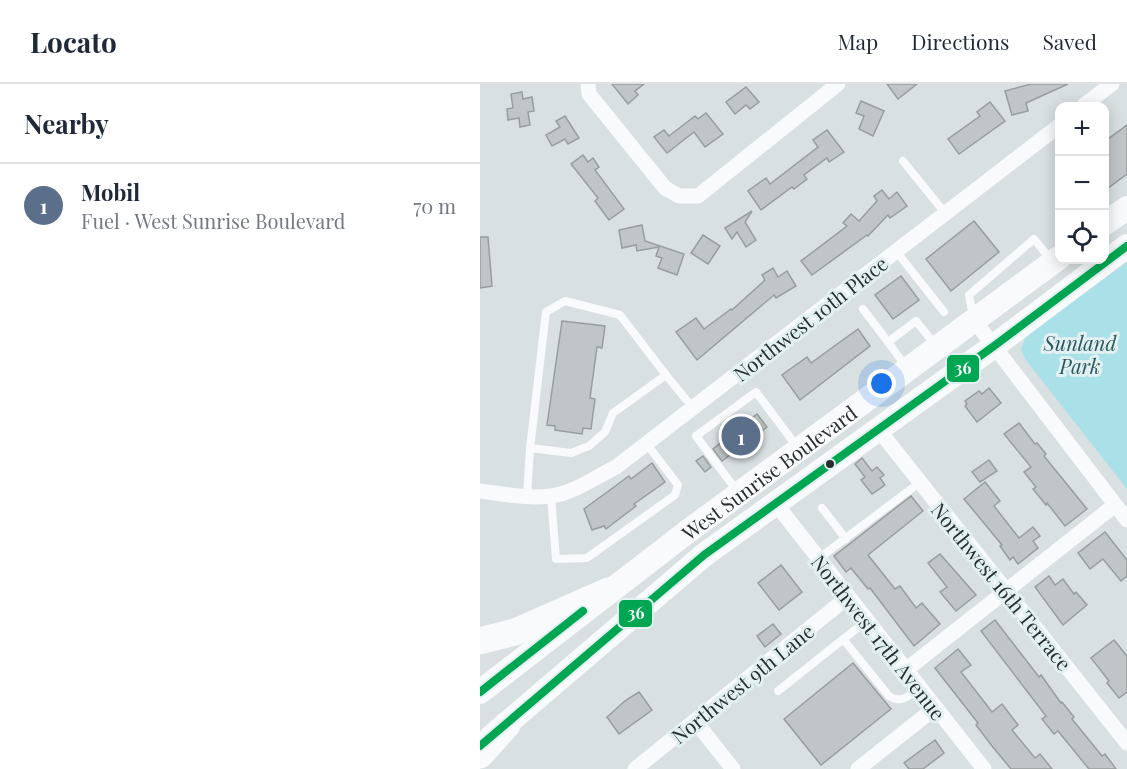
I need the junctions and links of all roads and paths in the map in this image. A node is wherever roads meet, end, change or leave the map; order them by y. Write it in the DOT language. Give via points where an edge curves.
graph roads {
  1 [pos="588,84"];
  2 [pos="838,84"];
  3 [pos="1112,84"];
  4 [pos="1088,102"];
  5 [pos="1055,128"];
  6 [pos="903,161"];
  7 [pos="1127,208"];
  8 [pos="945,213"];
  9 [pos="1109,221"];
  10 [pos="1127,246"];
  11 [pos="896,251"];
  12 [pos="1055,261"];
  13 [pos="863,309"];
  14 [pos="944,312"];
  15 [pos="974,320"];
  16 [pos="888,342"];
  17 [pos="994,346"];
  18 [pos="936,348"];
  19 [pos="908,369"];
  20 [pos="666,375"];
  21 [pos="693,408"];
  22 [pos="878,429"];
  23 [pos="646,443"];
  24 [pos="530,448"];
  25 [pos="799,449"];
  26 [pos="919,483"];
  27 [pos="480,491"];
  28 [pos="739,494"];
  29 [pos="527,496"];
  30 [pos="551,496"];
  31 [pos="776,504"];
  32 [pos="1115,505"];
  33 [pos="822,508"];
  34 [pos="1127,520"];
  35 [pos="846,539"];
  36 [pos="818,559"];
  37 [pos="608,591"];
  38 [pos="1005,591"];
  39 [pos="848,597"];
  40 [pos="866,621"];
  41 [pos="843,639"];
  42 [pos="480,641"];
  43 [pos="907,669"];
  44 [pos="919,688"];
  45 [pos="778,691"];
  46 [pos="480,692"];
  47 [pos="935,708"];
  48 [pos="695,721"];
  49 [pos="507,725"];
  50 [pos="1127,743"];
  51 [pos="480,746"];
  52 [pos="480,755"];
  53 [pos="635,769"];
  54 [pos="733,769"];
  55 [pos="858,769"];
  56 [pos="984,769"];
  1 -- 2 [label="street" via="589,94 665,188 679,196 698,196"];
  3 -- 4 [label="street"];
  5 -- 8 [label="street, Northwest 10th Place"];
  6 -- 8 [label="lane"];
  7 -- 9 [label="main road"];
  8 -- 11 [label="street, Northwest 10th Place"];
  10 -- 17 [label="main road, West Sunrise Boulevard"];
  11 -- 14 [label="lane"];
  11 -- 21 [label="street, Northwest 10th Place"];
  12 -- 15 [label="main road, West Sunrise Boulevard"];
  13 -- 16 [label="lane"];
  15 -- 17 [label="street"];
  15 -- 18 [label="main road, West Sunrise Boulevard"];
  16 -- 18 [label="lane" via="916,321"];
  16 -- 19 [label="lane"];
  17 -- 22 [label="main road, West Sunrise Boulevard"];
  17 -- 32 [label="street"];
  18 -- 19 [label="main road, West Sunrise Boulevard"];
  19 -- 25 [label="main road, West Sunrise Boulevard"];
  20 -- 21 [label="lane"];
  20 -- 24 [label="lane" via="613,413 605,432 589,446 571,453"];
  20 -- 24 [label="lane" via="620,315 565,301 546,312"];
  21 -- 23 [label="street, Northwest 10th Place"];
  22 -- 26 [label="street, Northwest 16th Terrace"];
  22 -- 31 [label="main road, West Sunrise Boulevard"];
  23 -- 30 [label="street, Northwest 10th Place" via="616,467"];
  23 -- 30 [label="lane" via="678,485 675,495 587,558 556,559"];
  24 -- 29 [label="lane"];
  25 -- 28 [label="main road, West Sunrise Boulevard"];
  25 -- 28 [label="lane" via="756,392 696,436"];
  26 -- 35 [label="lane"];
  26 -- 38 [label="street, Northwest 16th Terrace"];
  27 -- 29 [label="street, Northwest 10th Place"];
  28 -- 37 [label="main road, West Sunrise Boulevard"];
  29 -- 30 [label="street, Northwest 10th Place"];
  31 -- 36 [label="street, Northwest 17th Avenue"];
  31 -- 49 [label="main road, West Sunrise Boulevard" via="704,555"];
  32 -- 34 [label="street"];
  32 -- 38 [label="street"];
  33 -- 35 [label="lane"];
  35 -- 36 [label="lane"];
  36 -- 39 [label="street, Northwest 17th Avenue"];
  37 -- 42 [label="highway" via="515,632"];
  37 -- 46 [label="main road, West Sunrise Boulevard"];
  38 -- 43 [label="street"];
  38 -- 50 [label="street, Northwest 16th Terrace"];
  39 -- 40 [label="street, Northwest 17th Avenue"];
  39 -- 48 [label="street, Northwest 9th Lane"];
  40 -- 41 [label="lane"];
  40 -- 43 [label="street, Northwest 17th Avenue"];
  41 -- 44 [label="lane" via="893,699 904,700"];
  41 -- 45 [label="lane"];
  43 -- 44 [label="street, Northwest 17th Avenue"];
  44 -- 47 [label="street, Northwest 17th Avenue"];
  47 -- 55 [label="street"];
  47 -- 56 [label="street, Northwest 17th Avenue"];
  48 -- 53 [label="street, Northwest 9th Lane"];
  48 -- 54 [label="street"];
  49 -- 51 [label="main road, West Sunrise Boulevard"];
  49 -- 52 [label="highway"];
}
